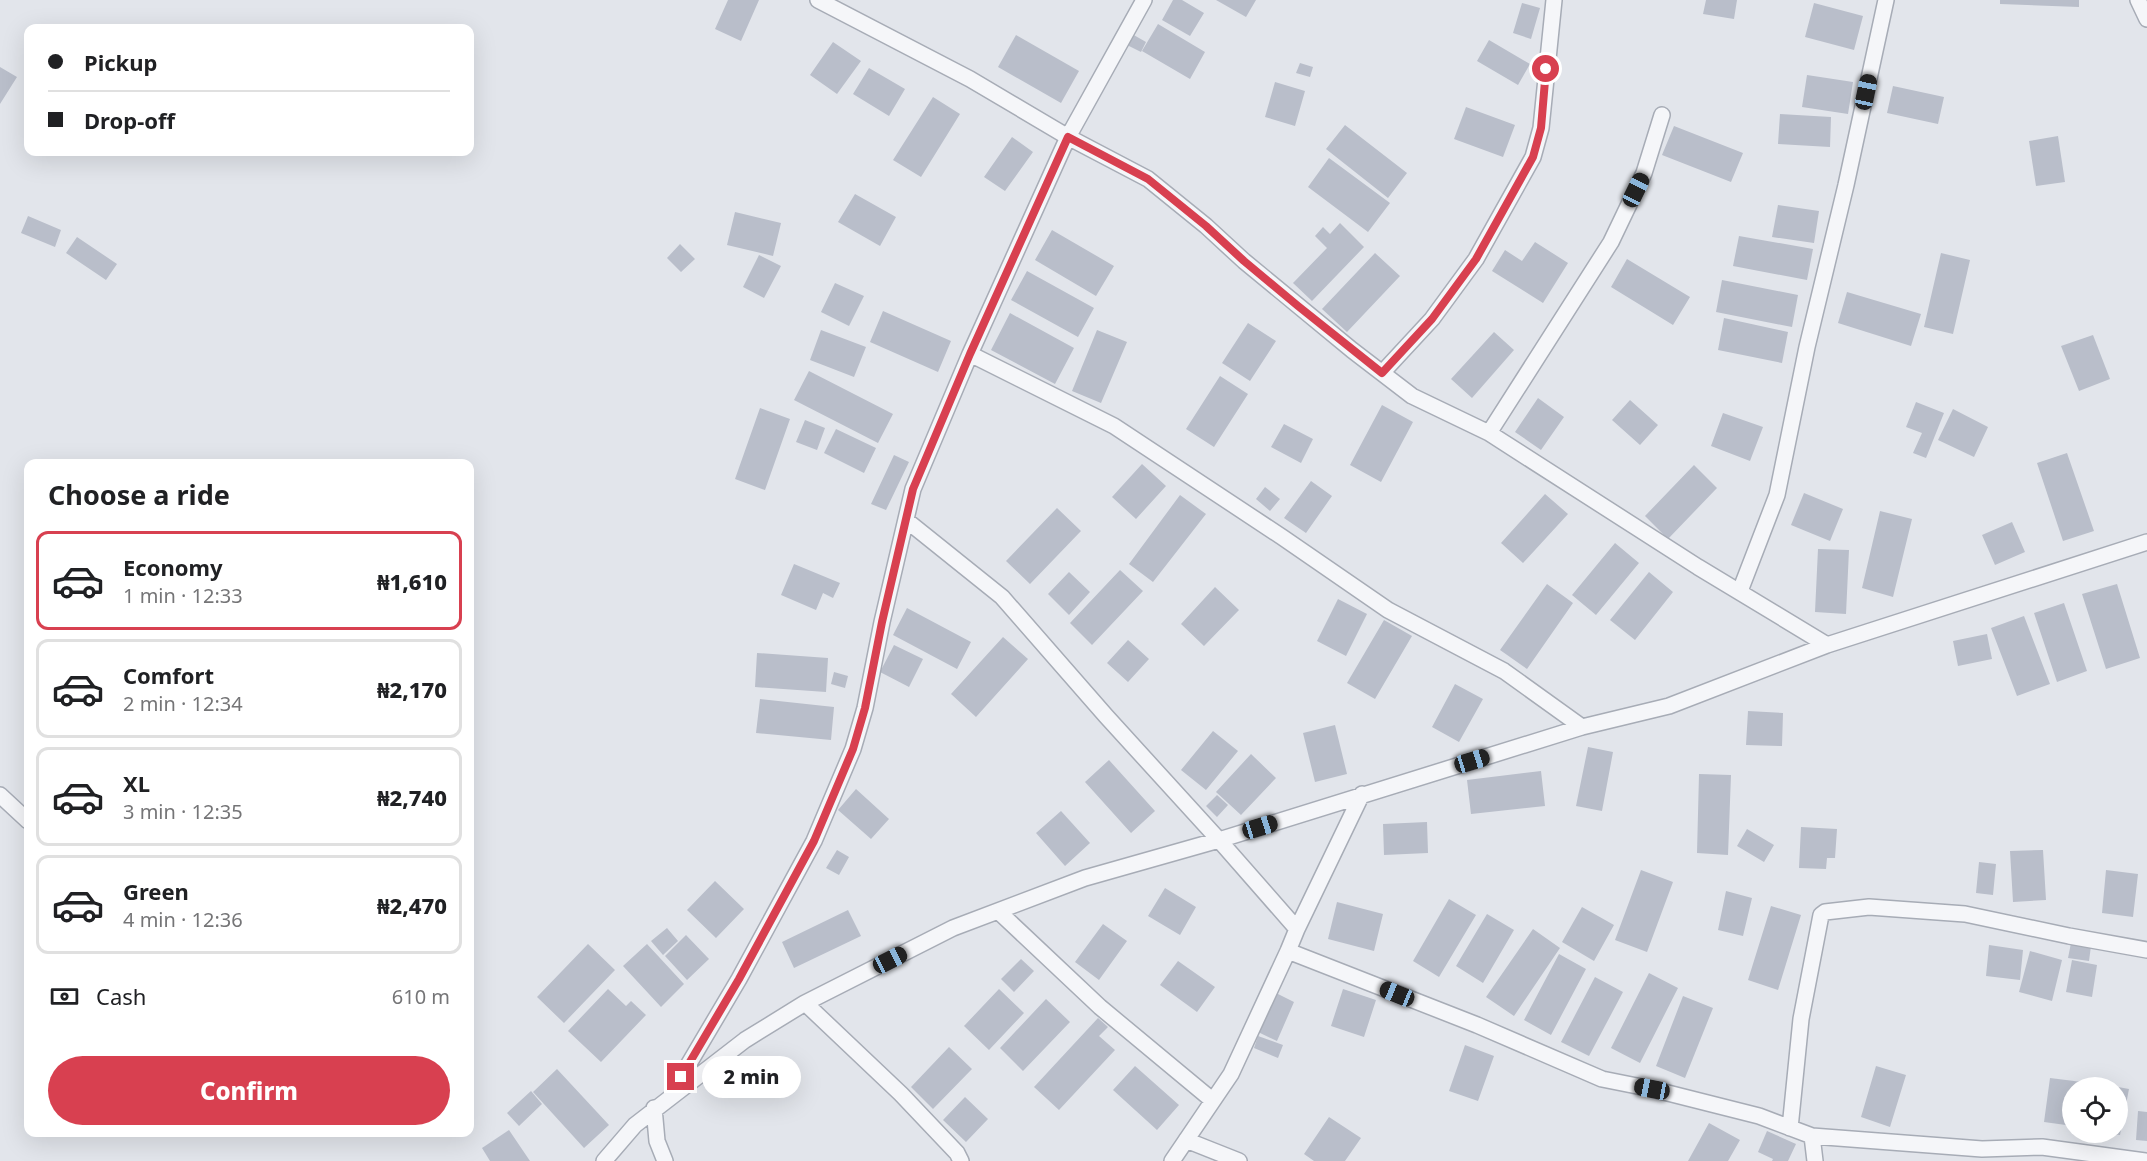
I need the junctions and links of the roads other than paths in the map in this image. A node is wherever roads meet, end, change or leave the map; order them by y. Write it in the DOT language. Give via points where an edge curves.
graph roads {
  1 [pos="818,0"];
  2 [pos="1143,0"];
  3 [pos="1554,0"];
  4 [pos="1886,0"];
  5 [pos="2138,0"];
  6 [pos="2147,19"];
  7 [pos="1662,116"];
  8 [pos="1068,137"];
  9 [pos="970,354"];
  10 [pos="1382,373"];
  11 [pos="1489,433"];
  12 [pos="906,520"];
  13 [pos="2147,542"];
  14 [pos="1740,591"];
  15 [pos="1827,645"];
  16 [pos="1582,727"];
  17 [pos="1362,794"];
  18 [pos="0,795"];
  19 [pos="24,817"];
  20 [pos="1219,840"];
  21 [pos="998,911"];
  22 [pos="1297,929"];
  23 [pos="2147,950"];
  24 [pos="1288,951"];
  25 [pos="805,1003"];
  26 [pos="669,1097"];
  27 [pos="1212,1101"];
  28 [pos="654,1108"];
  29 [pos="1790,1128"];
  30 [pos="1812,1136"];
  31 [pos="1186,1140"];
  32 [pos="604,1161"];
  33 [pos="665,1161"];
  34 [pos="961,1161"];
  35 [pos="1172,1161"];
  36 [pos="1239,1161"];
  37 [pos="1815,1161"];
  38 [pos="2145,1161"];
  1 -- 8 [label="street" via="970,79"];
  2 -- 8 [label="street"];
  3 -- 10 [label="street" via="1541,128 1533,157 1476,259 1432,319"];
  4 -- 14 [label="street" via="1777,495"];
  5 -- 6 [label="street"];
  7 -- 11 [label="street" via="1644,173 1611,242"];
  8 -- 9 [label="street"];
  8 -- 10 [label="street" via="1148,179"];
  9 -- 12 [label="street" via="913,489"];
  9 -- 16 [label="street" via="1114,426 1388,610 1504,671"];
  10 -- 11 [label="street" via="1412,396"];
  11 -- 14 [label="street"];
  12 -- 20 [label="street" via="1002,597"];
  12 -- 26 [label="street" via="853,749 814,841"];
  13 -- 15 [label="street"];
  14 -- 15 [label="street"];
  15 -- 16 [label="street" via="1669,706"];
  16 -- 17 [label="street"];
  17 -- 20 [label="street"];
  17 -- 22 [label="street"];
  18 -- 19 [label="street"];
  20 -- 21 [label="street" via="1084,878"];
  20 -- 22 [label="street"];
  21 -- 25 [label="street" via="953,928"];
  21 -- 27 [label="street" via="1100,1007"];
  22 -- 24 [label="street"];
  23 -- 29 [label="street" via="1965,914 1869,907 1825,912 1821,915 1801,1019"];
  24 -- 27 [label="street" via="1230,1074"];
  24 -- 29 [label="street" via="1602,1079 1759,1116"];
  25 -- 26 [label="street" via="745,1040"];
  25 -- 34 [label="street" via="901,1094"];
  26 -- 28 [label="street"];
  27 -- 31 [label="street"];
  28 -- 32 [label="street"];
  28 -- 33 [label="street" via="657,1141"];
  29 -- 30 [label="street"];
  30 -- 37 [label="street"];
  30 -- 38 [label="street" via="1982,1149 2042,1147"];
  31 -- 35 [label="street"];
  31 -- 36 [label="street"];
}
